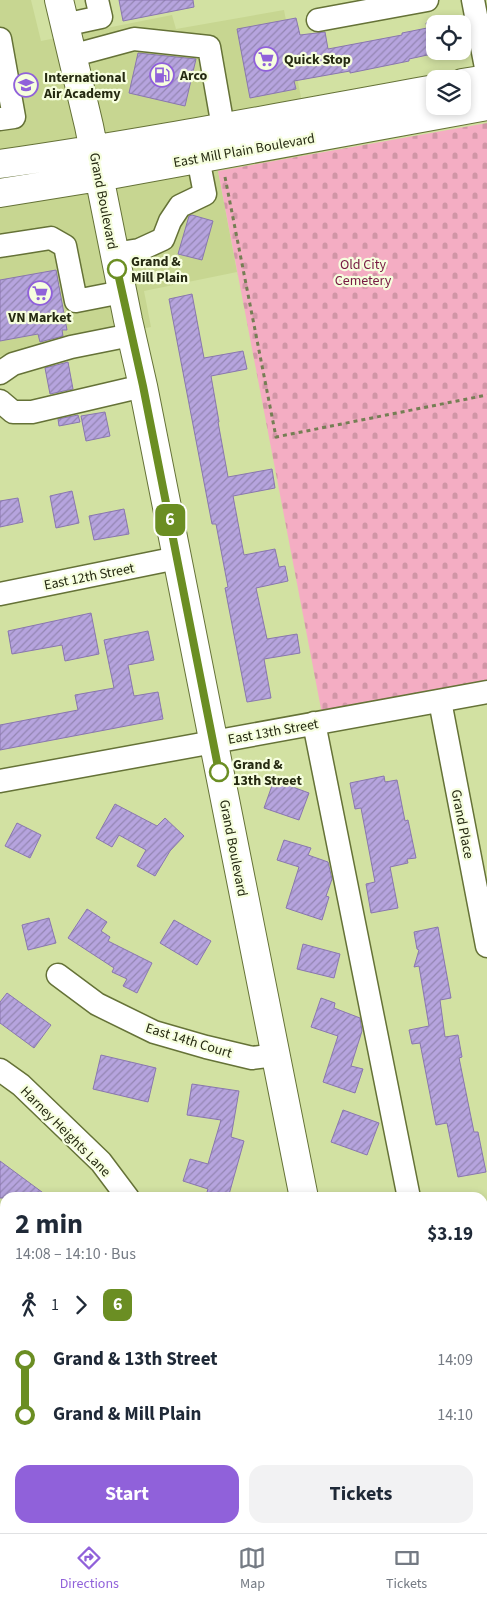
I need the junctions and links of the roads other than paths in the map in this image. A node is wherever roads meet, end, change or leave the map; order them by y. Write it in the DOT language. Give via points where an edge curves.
graph roads {
  1 [pos="98,0"];
  2 [pos="427,0"];
  3 [pos="476,0"];
  4 [pos="61,13"];
  5 [pos="318,20"];
  6 [pos="0,39"];
  7 [pos="72,56"];
  8 [pos="487,73"];
  9 [pos="487,79"];
  10 [pos="471,82"];
  11 [pos="426,90"];
  12 [pos="487,106"];
  13 [pos="0,120"];
  14 [pos="223,127"];
  15 [pos="94,150"];
  16 [pos="210,156"];
  17 [pos="0,164"];
  18 [pos="99,177"];
  19 [pos="0,193"];
  20 [pos="0,246"];
  21 [pos="114,254"];
  22 [pos="122,292"];
  23 [pos="131,335"];
  24 [pos="0,372"];
  25 [pos="143,386"];
  26 [pos="0,401"];
  27 [pos="177,558"];
  28 [pos="0,594"];
  29 [pos="487,692"];
  30 [pos="440,701"];
  31 [pos="314,723"];
  32 [pos="213,742"];
  33 [pos="0,781"];
  34 [pos="487,946"];
  35 [pos="58,975"];
  36 [pos="275,1054"];
  37 [pos="0,1070"];
  38 [pos="124,1192"];
  39 [pos="303,1192"];
  40 [pos="408,1192"];
  1 -- 4 [label="street" via="101,17"];
  2 -- 5 [label="street"];
  3 -- 8 [label="street"];
  4 -- 7 [label="main road, Grand Boulevard"];
  6 -- 13 [label="street" via="14,117"];
  7 -- 14 [label="street" via="134,39 209,47"];
  7 -- 15 [label="main road, Grand Boulevard"];
  9 -- 10 [label="main road"];
  11 -- 14 [label="main road, East Mill Plain Boulevard"];
  12 -- 16 [label="main road, East Mill Plain Boulevard"];
  14 -- 15 [label="main road, East Mill Plain Boulevard"];
  15 -- 17 [label="main road, East Mill Plain Boulevard"];
  15 -- 18 [label="main road, Grand Boulevard"];
  16 -- 18 [label="main road, East Mill Plain Boulevard"];
  16 -- 21 [label="street" via="205,194 180,206 162,239 139,250"];
  18 -- 19 [label="main road, East Mill Plain Boulevard"];
  18 -- 21 [label="main road, Grand Boulevard"];
  20 -- 22 [label="street" via="51,238 65,246 76,301"];
  21 -- 22 [label="main road, Grand Boulevard"];
  22 -- 23 [label="main road, Grand Boulevard"];
  23 -- 24 [label="street" via="71,347 13,364"];
  23 -- 25 [label="main road, Grand Boulevard"];
  25 -- 26 [label="street" via="32,412 12,412"];
  25 -- 27 [label="main road, Grand Boulevard"];
  27 -- 28 [label="street, East 12th Street"];
  27 -- 32 [label="main road, Grand Boulevard"];
  29 -- 30 [label="street, East 13th Street"];
  30 -- 31 [label="street, East 13th Street"];
  30 -- 34 [label="street, Grand Place"];
  31 -- 32 [label="street, East 13th Street"];
  31 -- 40 [label="street"];
  32 -- 33 [label="street, East 13th Street"];
  32 -- 36 [label="main road, Grand Boulevard"];
  35 -- 36 [label="street, East 14th Court" via="97,1004 154,1032 252,1058"];
  36 -- 39 [label="main road, Grand Boulevard"];
  37 -- 38 [label="street, Harney Heights Lane" via="21,1085 101,1162"];
}
